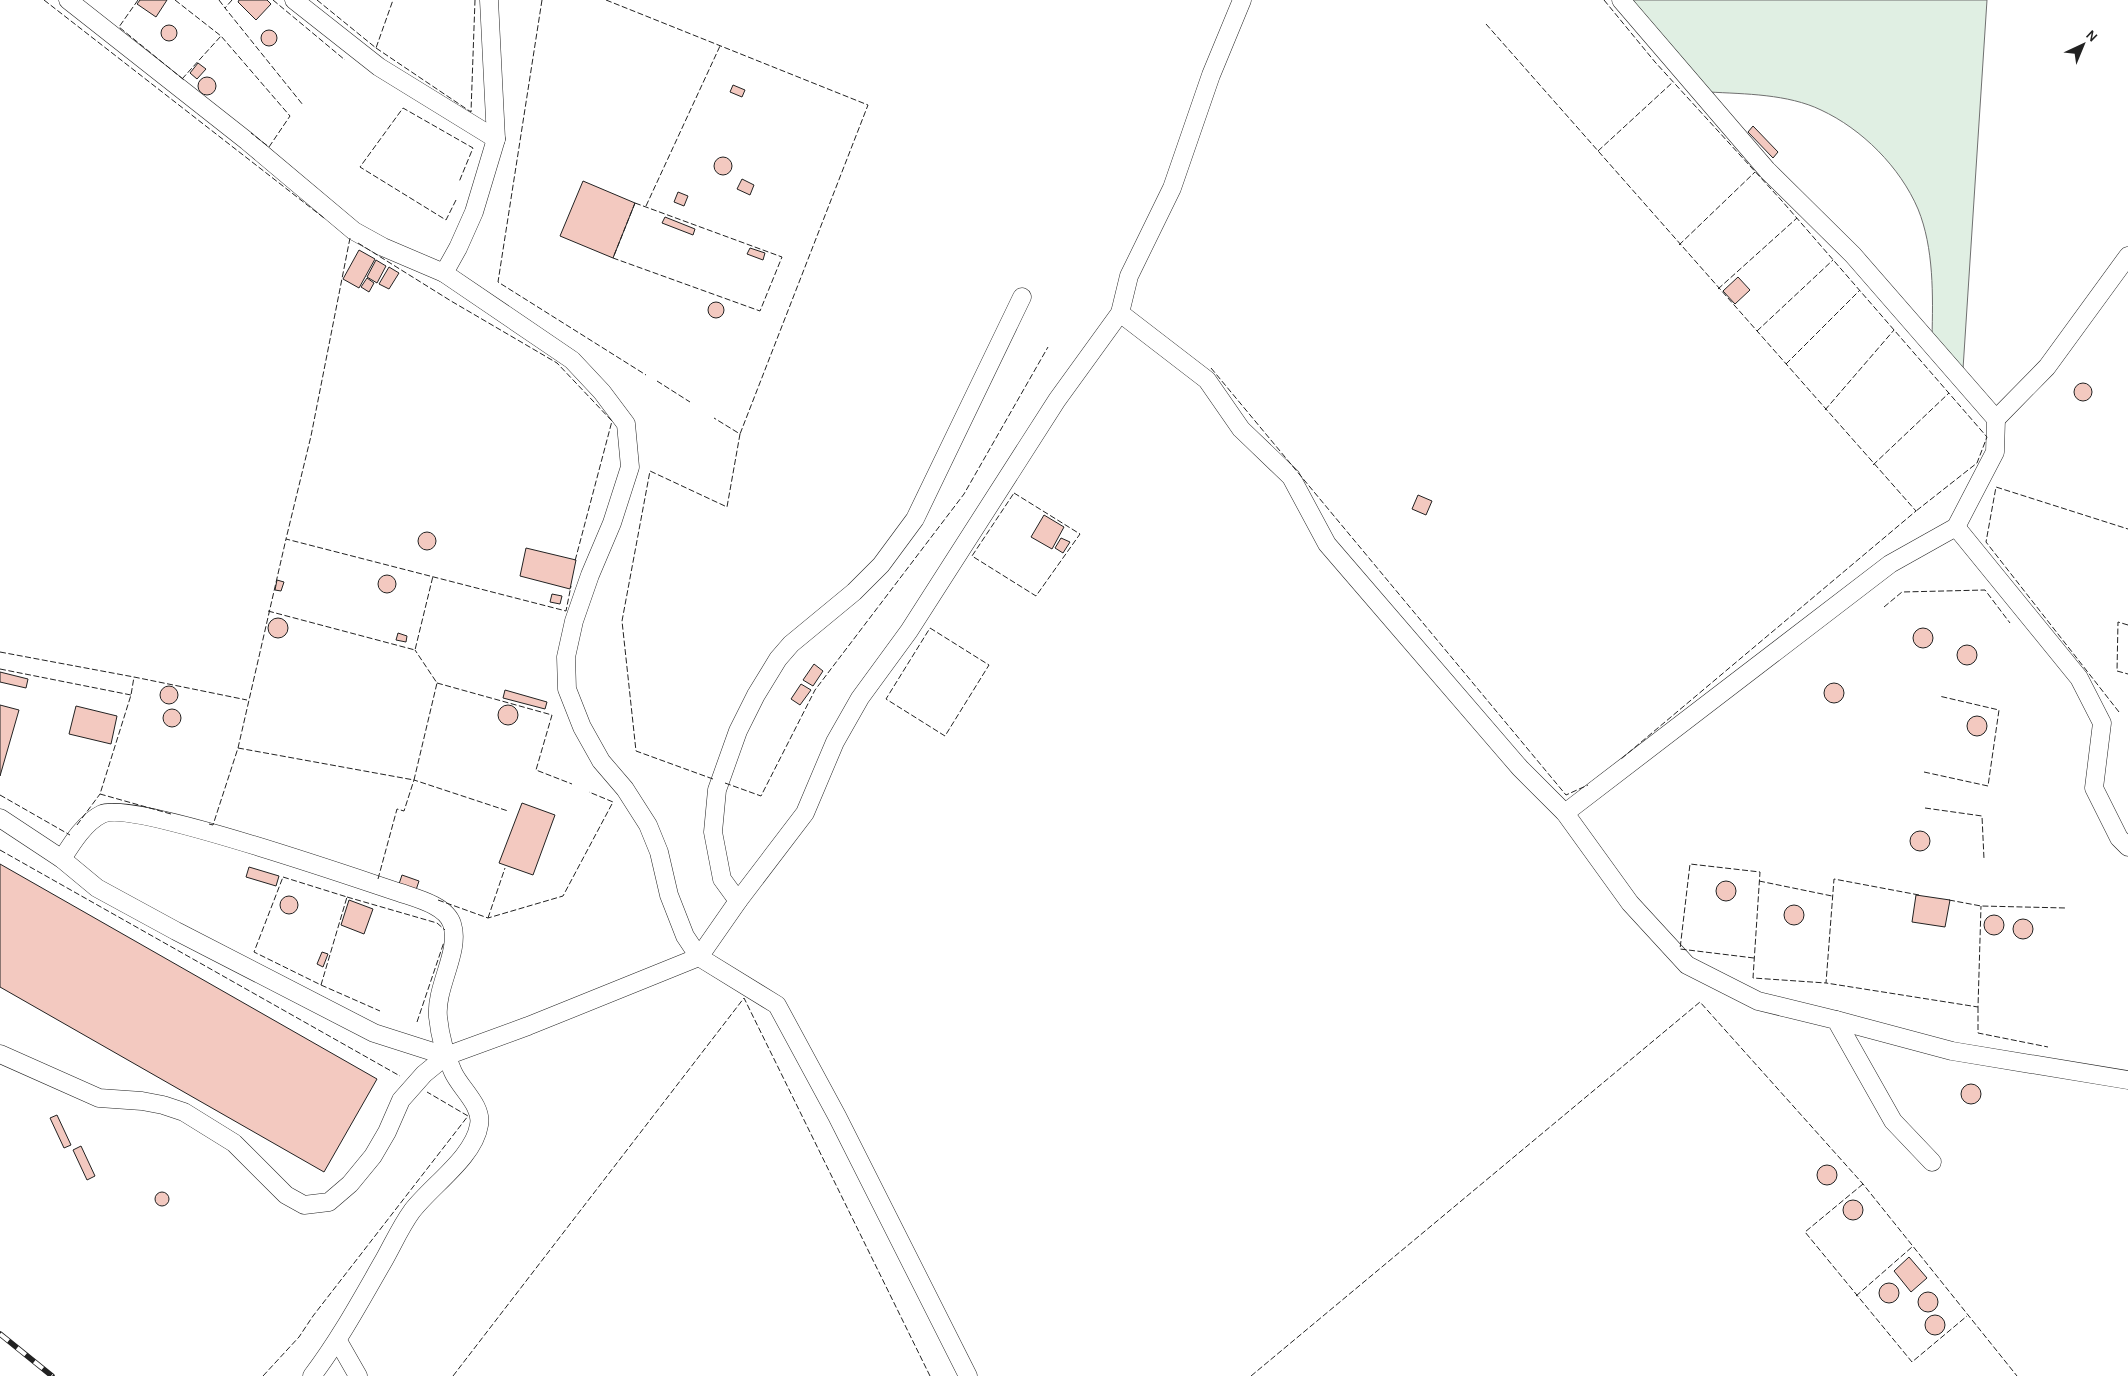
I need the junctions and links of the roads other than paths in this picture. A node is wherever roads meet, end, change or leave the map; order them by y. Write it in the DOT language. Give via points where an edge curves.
graph roads {
  1 [pos="68,0"];
  2 [pos="294,0"];
  3 [pos="489,0"];
  4 [pos="1242,0"];
  5 [pos="1621,0"];
  6 [pos="496,139"];
  7 [pos="2128,256"];
  8 [pos="444,273"];
  9 [pos="1022,297"];
  10 [pos="1120,313"];
  11 [pos="1996,419"];
  12 [pos="1956,527"];
  13 [pos="1565,812"];
  14 [pos="0,818"];
  15 [pos="2128,846"];
  16 [pos="62,858"];
  17 [pos="738,901"];
  18 [pos="699,957"];
  19 [pos="1836,1020"];
  20 [pos="0,1054"];
  21 [pos="446,1056"];
  22 [pos="2128,1080"];
  23 [pos="1932,1162"];
  24 [pos="338,1341"];
  25 [pos="312,1376"];
  26 [pos="358,1376"];
  27 [pos="968,1376"];
  1 -- 8 [label="street" via="248,141 354,231"];
  2 -- 6 [label="street" via="379,68"];
  3 -- 6 [label="street"];
  4 -- 10 [label="street" via="1211,75 1172,188 1129,276"];
  5 -- 11 [label="street" via="1768,170 1853,255"];
  6 -- 8 [label="street" via="474,212"];
  7 -- 11 [label="street" via="2047,367"];
  8 -- 18 [label="street" via="572,360 626,424 630,466 574,621 566,657 567,689 596,753 648,825 659,852 669,895 685,936"];
  9 -- 17 [label="street" via="914,519 881,565 778,659 738,732 717,790 713,832 722,879"];
  10 -- 13 [label="street" via="1207,380 1241,429 1291,478 1327,544 1520,768"];
  10 -- 17 [label="street" via="1057,400 910,631 860,698 835,742 805,813"];
  11 -- 12 [label="street" via="1995,452"];
  12 -- 13 [label="street" via="1890,564"];
  12 -- 15 [label="street" via="2079,678 2102,722 2094,788 2119,838"];
  13 -- 19 [label="street" via="1630,903 1687,965 1758,1001"];
  14 -- 16 [label="street"];
  16 -- 21 [label="street" via="97,888 298,995 374,1033"];
  16 -- 21 [label="street" via="91,823 102,814 116,811 200,830 428,903 446,914 452,924 453,940 440,989 438,1016"];
  17 -- 18 [label="street"];
  18 -- 21 [label="street"];
  18 -- 27 [label="street" via="777,1006 837,1116"];
  19 -- 22 [label="street" via="1952,1051"];
  19 -- 23 [label="street" via="1893,1121"];
  20 -- 21 [label="street" via="99,1098 142,1101 184,1112 234,1143 286,1195 304,1205 329,1202 350,1184 373,1156 401,1100 424,1074"];
  21 -- 24 [label="street" via="476,1109 480,1124 472,1144 411,1212"];
  24 -- 25 [label="street"];
  24 -- 26 [label="street"];
}
